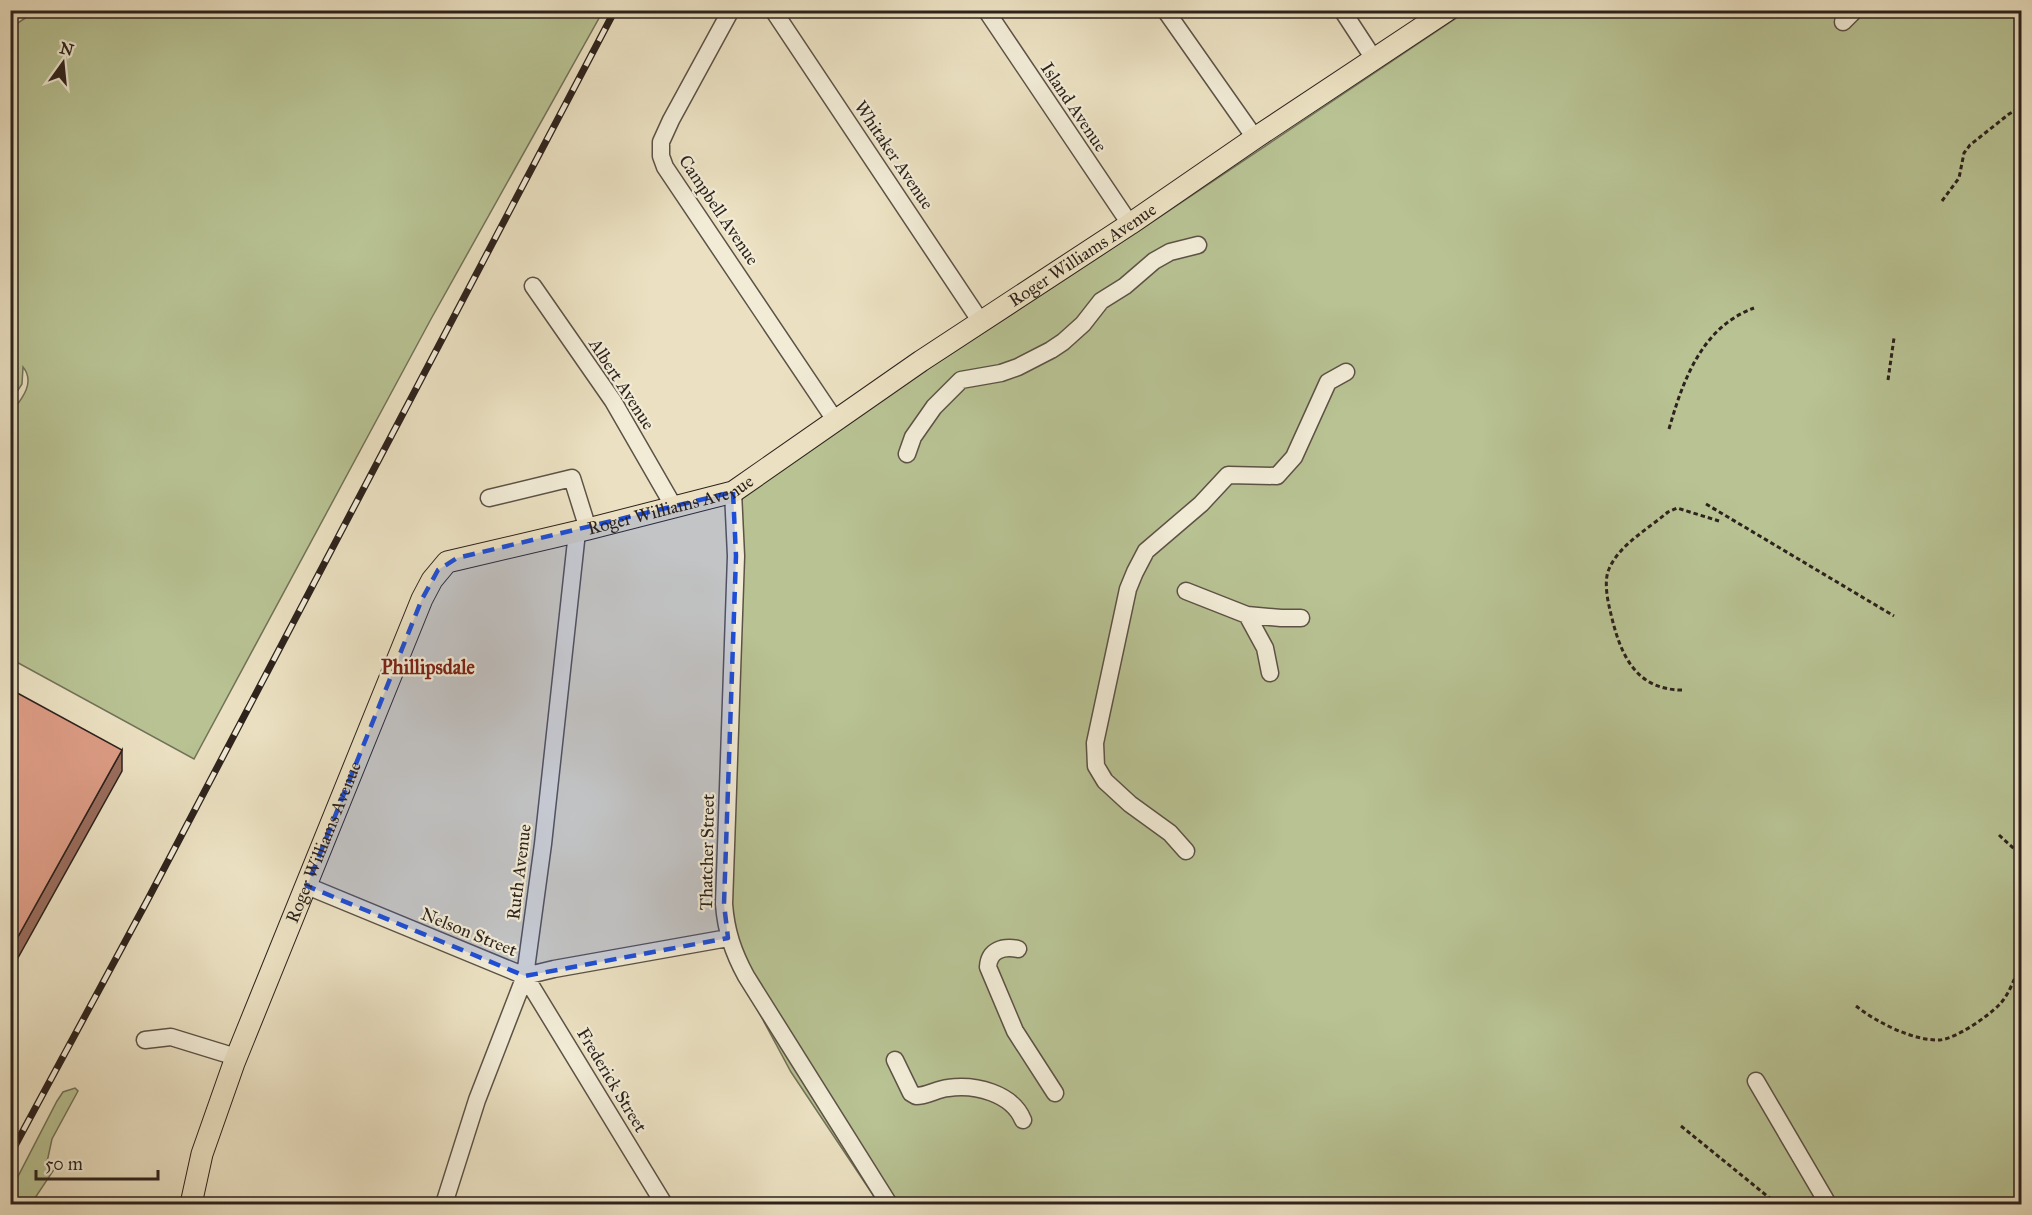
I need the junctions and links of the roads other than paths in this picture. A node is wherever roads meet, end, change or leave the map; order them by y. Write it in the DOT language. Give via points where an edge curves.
graph roads {
  1 [pos="731,10"];
  2 [pos="773,10"];
  3 [pos="986,10"];
  4 [pos="1165,10"];
  5 [pos="1342,10"];
  6 [pos="1449,10"];
  7 [pos="1374,59"];
  8 [pos="1255,138"];
  9 [pos="1130,224"];
  10 [pos="1198,245"];
  11 [pos="532,286"];
  12 [pos="981,321"];
  13 [pos="1346,372"];
  14 [pos="835,420"];
  15 [pos="907,454"];
  16 [pos="733,492"];
  17 [pos="489,498"];
  18 [pos="674,507"];
  19 [pos="583,530"];
  20 [pos="1186,591"];
  21 [pos="1248,615"];
  22 [pos="1301,618"];
  23 [pos="1270,674"];
  24 [pos="1186,851"];
  25 [pos="307,886"];
  26 [pos="728,938"];
  27 [pos="1018,949"];
  28 [pos="525,976"];
  29 [pos="145,1040"];
  30 [pos="236,1057"];
  31 [pos="895,1060"];
  32 [pos="1756,1081"];
  33 [pos="1055,1093"];
  34 [pos="1023,1120"];
  35 [pos="191,1204"];
  36 [pos="445,1204"];
  37 [pos="664,1204"];
  38 [pos="889,1204"];
  39 [pos="1828,1204"];
  1 -- 14 [label="street, Campbell Avenue" via="671,120 661,142 661,156"];
  2 -- 12 [label="street, Whitaker Avenue"];
  3 -- 9 [label="street, Island Avenue"];
  4 -- 8 [label="street"];
  5 -- 7 [label="street"];
  6 -- 7 [label="main road, Roger Williams Avenue"];
  7 -- 8 [label="main road, Roger Williams Avenue"];
  8 -- 9 [label="main road, Roger Williams Avenue"];
  9 -- 12 [label="main road, Roger Williams Avenue"];
  10 -- 15 [label="street" via="1154,261 1101,301 1083,324 1051,350 1001,373 962,380 934,407 913,437"];
  11 -- 18 [label="street, Albert Avenue" via="613,401"];
  12 -- 14 [label="main road, Roger Williams Avenue"];
  13 -- 24 [label="street" via="1328,382 1294,457 1277,476 1228,475 1146,551 1128,589 1095,743 1096,766 1104,781 1170,833"];
  14 -- 16 [label="main road, Roger Williams Avenue"];
  16 -- 18 [label="main road, Roger Williams Avenue"];
  16 -- 26 [label="street, Thatcher Street" via="736,556 724,904"];
  17 -- 19 [label="street" via="572,478"];
  18 -- 19 [label="main road, Roger Williams Avenue"];
  19 -- 25 [label="main road, Roger Williams Avenue" via="457,558 438,570 422,599"];
  19 -- 28 [label="street, Ruth Avenue"];
  20 -- 21 [label="street"];
  21 -- 22 [label="street"];
  21 -- 23 [label="street" via="1265,648"];
  25 -- 28 [label="street, Nelson Street"];
  25 -- 30 [label="main road, Roger Williams Avenue"];
  26 -- 28 [label="street, Nelson Street"];
  26 -- 38 [label="street, Thatcher Street" via="746,976"];
  27 -- 33 [label="street" via="994,952 988,968 1015,1031"];
  28 -- 36 [label="street, Ruth Avenue" via="477,1100"];
  28 -- 37 [label="street, Frederick Street"];
  29 -- 30 [label="street" via="171,1037"];
  30 -- 35 [label="main road, Roger Williams Avenue" via="205,1143"];
  31 -- 34 [label="street" via="916,1096 948,1088 990,1091 1013,1105"];
  32 -- 39 [label="street"];
}
